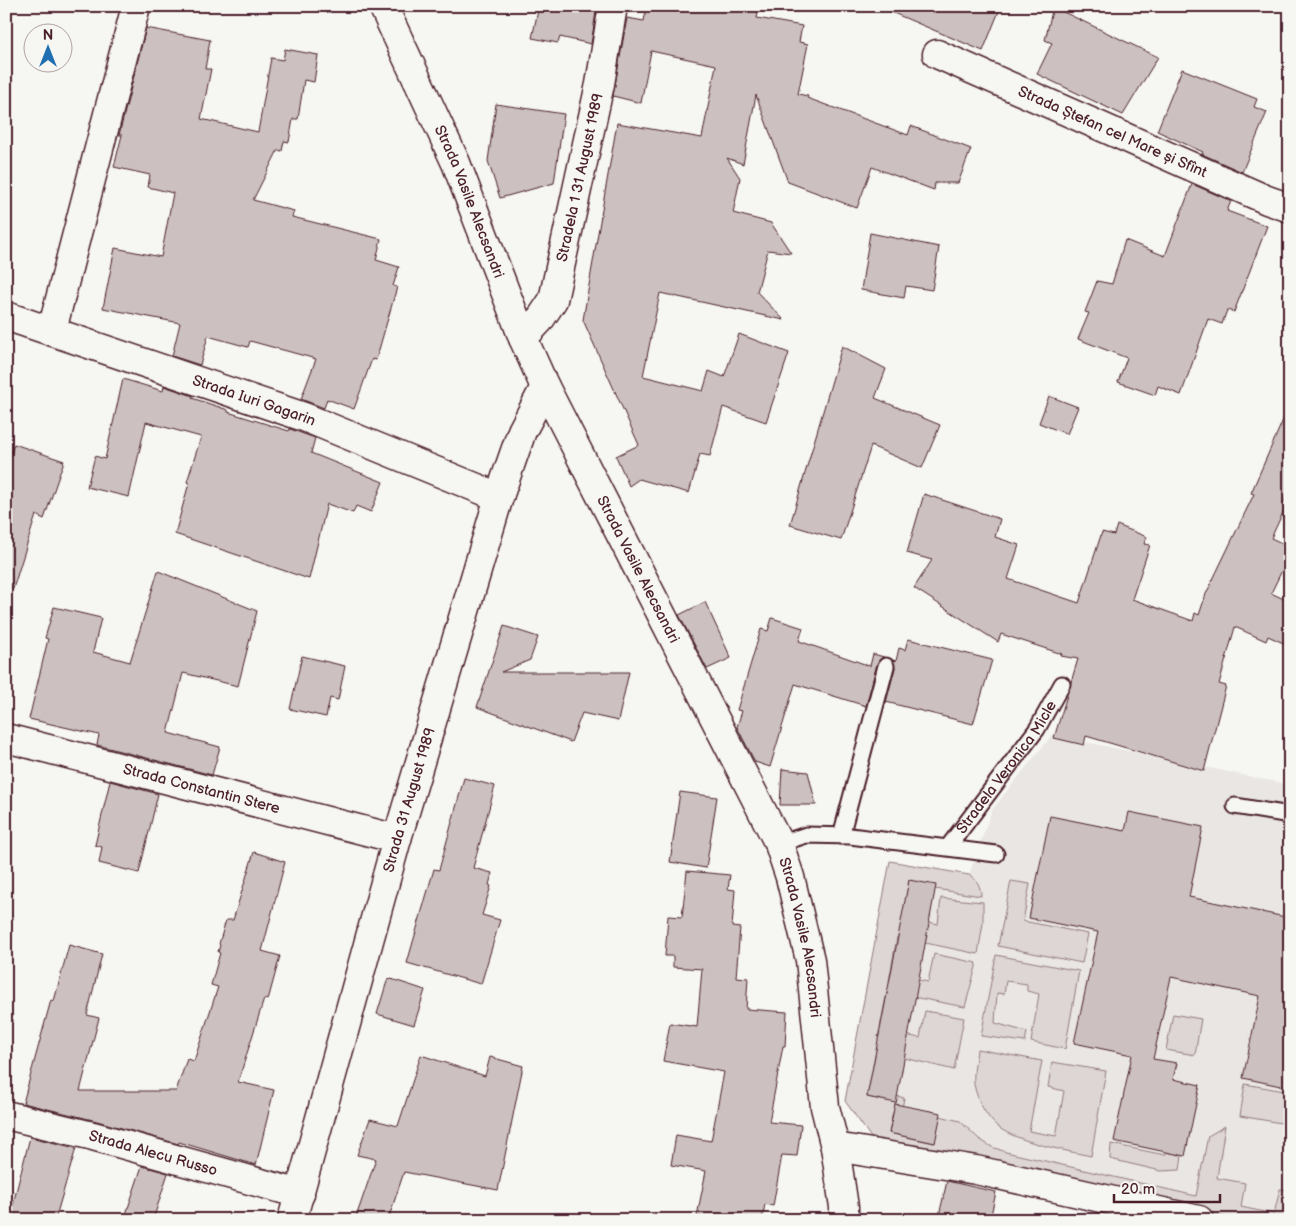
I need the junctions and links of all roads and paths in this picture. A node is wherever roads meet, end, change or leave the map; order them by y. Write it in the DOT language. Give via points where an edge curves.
graph roads {
  1 [pos="136,6"];
  2 [pos="383,6"];
  3 [pos="612,6"];
  4 [pos="937,54"];
  5 [pos="1290,208"];
  6 [pos="6,316"];
  7 [pos="52,330"];
  8 [pos="523,338"];
  9 [pos="545,387"];
  10 [pos="499,497"];
  11 [pos="886,666"];
  12 [pos="1062,684"];
  13 [pos="6,738"];
  14 [pos="1235,806"];
  15 [pos="1290,814"];
  16 [pos="841,836"];
  17 [pos="397,839"];
  18 [pos="779,844"];
  19 [pos="948,847"];
  20 [pos="996,854"];
  21 [pos="6,1114"];
  22 [pos="835,1146"];
  23 [pos="300,1194"];
  24 [pos="292,1220"];
  25 [pos="844,1220"];
  26 [pos="1199,1220"];
  1 -- 7 [label="street"];
  2 -- 8 [label="street, Strada Vasile Alecsandri" via="456,163"];
  3 -- 8 [label="street, Stradela 1 31 August 1989" via="600,84 553,300"];
  4 -- 5 [label="street, Strada Ștefan cel Mare și Sfînt"];
  6 -- 7 [label="street, Strada Iuri Gagarin"];
  7 -- 10 [label="street, Strada Iuri Gagarin" via="304,417"];
  8 -- 9 [label="street, Strada Vasile Alecsandri"];
  9 -- 10 [label="street, Strada 31 August 1989" via="522,431"];
  9 -- 18 [label="street, Strada Vasile Alecsandri"];
  10 -- 17 [label="street, Strada 31 August 1989"];
  11 -- 16 [label="lane"];
  12 -- 19 [label="lane, Stradela Veronica Micle" via="1037,729"];
  13 -- 17 [label="street, Strada Constantin Stere"];
  14 -- 15 [label="lane"];
  16 -- 18 [label="lane, Stradela Veronica Micle" via="806,835"];
  16 -- 19 [label="lane, Stradela Veronica Micle"];
  17 -- 23 [label="street, Strada 31 August 1989"];
  18 -- 22 [label="street, Strada Vasile Alecsandri" via="810,960 825,1107"];
  19 -- 20 [label="lane, Stradela Veronica Micle"];
  21 -- 23 [label="street, Strada Alecu Russo"];
  22 -- 25 [label="street, Strada Vasile Alecsandri"];
  22 -- 26 [label="street" via="976,1170"];
  23 -- 24 [label="street, Strada 31 August 1989"];
}
